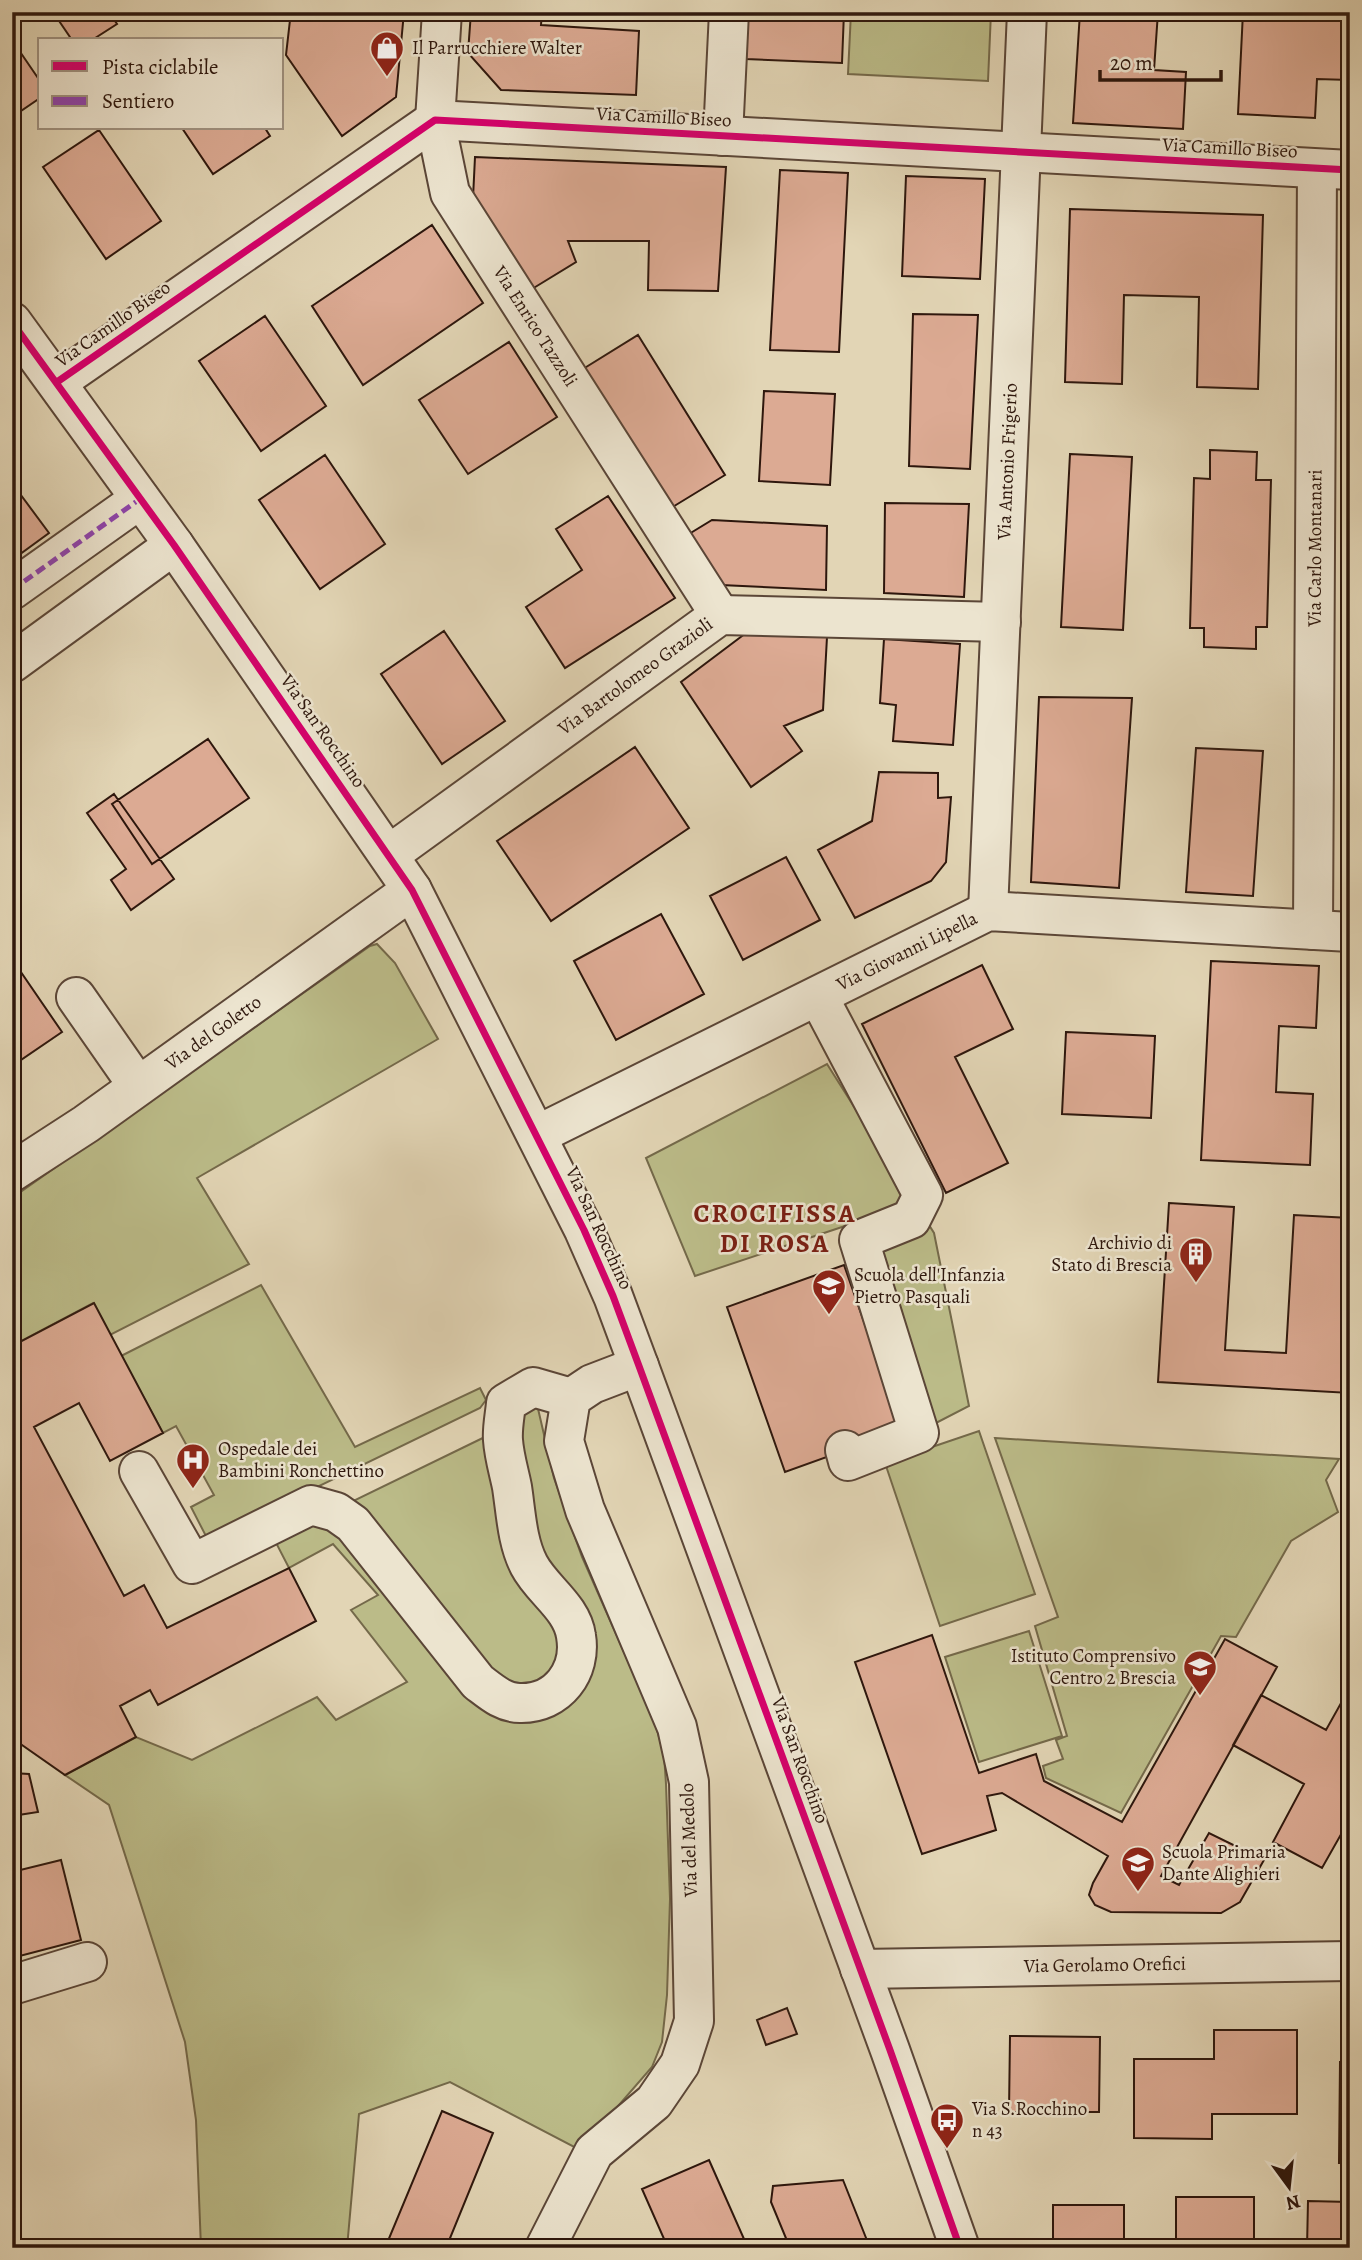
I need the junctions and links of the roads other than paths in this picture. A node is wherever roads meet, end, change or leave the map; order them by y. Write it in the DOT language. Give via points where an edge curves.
graph roads {
  1 [pos="442,12"];
  2 [pos="729,12"];
  3 [pos="1027,12"];
  4 [pos="435,120"];
  5 [pos="723,136"];
  6 [pos="1019,153"];
  7 [pos="1333,170"];
  8 [pos="13,324"];
  9 [pos="57,382"];
  10 [pos="140,499"];
  11 [pos="174,545"];
  12 [pos="12,590"];
  13 [pos="720,615"];
  14 [pos="1001,622"];
  15 [pos="12,663"];
  16 [pos="390,854"];
  17 [pos="412,890"];
  18 [pos="988,911"];
  19 [pos="1332,931"];
  20 [pos="818,996"];
  21 [pos="76,997"];
  22 [pos="138,1086"];
  23 [pos="537,1135"];
  24 [pos="12,1172"];
  25 [pos="639,1366"];
  26 [pos="571,1398"];
  27 [pos="845,1450"];
  28 [pos="139,1471"];
  29 [pos="1350,1961"];
  30 [pos="87,1962"];
  31 [pos="860,1969"];
  32 [pos="12,1985"];
  33 [pos="545,2248"];
  34 [pos="960,2248"];
  1 -- 4 [label="street, Via Enrico Tazzoli"];
  2 -- 5 [label="street"];
  3 -- 6 [label="street, Via Antonio Frigerio"];
  4 -- 5 [label="street, Via Camillo Biseo"];
  4 -- 9 [label="street, Via Camillo Biseo"];
  4 -- 13 [label="street, Via Enrico Tazzoli" via="450,193"];
  5 -- 6 [label="street, Via Camillo Biseo"];
  6 -- 7 [label="street, Via Camillo Biseo"];
  6 -- 14 [label="street, Via Antonio Frigerio"];
  7 -- 19 [label="street, Via Carlo Montanari"];
  8 -- 9 [label="street, Via San Rocchino"];
  9 -- 10 [label="street, Via San Rocchino"];
  10 -- 11 [label="street, Via San Rocchino"];
  10 -- 12 [label="street"];
  11 -- 15 [label="street"];
  11 -- 16 [label="street, Via San Rocchino"];
  13 -- 14 [label="street, Via Bartolomeo Grazioli"];
  13 -- 16 [label="street, Via Bartolomeo Grazioli"];
  14 -- 18 [label="street, Via Antonio Frigerio"];
  16 -- 17 [label="street, Via San Rocchino"];
  17 -- 22 [label="street, Via del Goletto"];
  17 -- 23 [label="street, Via San Rocchino"];
  18 -- 19 [label="street, Via Giovanni Lipella"];
  18 -- 20 [label="street, Via Giovanni Lipella"];
  20 -- 23 [label="street, Via Giovanni Lipella"];
  20 -- 27 [label="street" via="923,1195 911,1219 859,1240 919,1433 848,1461"];
  21 -- 22 [label="street"];
  22 -- 24 [label="street, Via del Goletto"];
  23 -- 25 [label="street, Via San Rocchino" via="584,1230"];
  25 -- 26 [label="street" via="592,1384"];
  25 -- 31 [label="street, Via San Rocchino"];
  26 -- 28 [label="street" via="533,1387 505,1389 503,1438 523,1550 530,1568 568,1614 576,1633 573,1674 539,1700 520,1703 500,1698 478,1682 353,1524 336,1512 311,1505 192,1564"];
  26 -- 33 [label="street, Via del Medolo" via="564,1441 585,1510 677,1727 689,1782 694,2021 680,2064 654,2102 594,2152"];
  29 -- 31 [label="street, Via Gerolamo Orefici"];
  30 -- 32 [label="street"];
  31 -- 34 [label="street, Via San Rocchino"];
}
